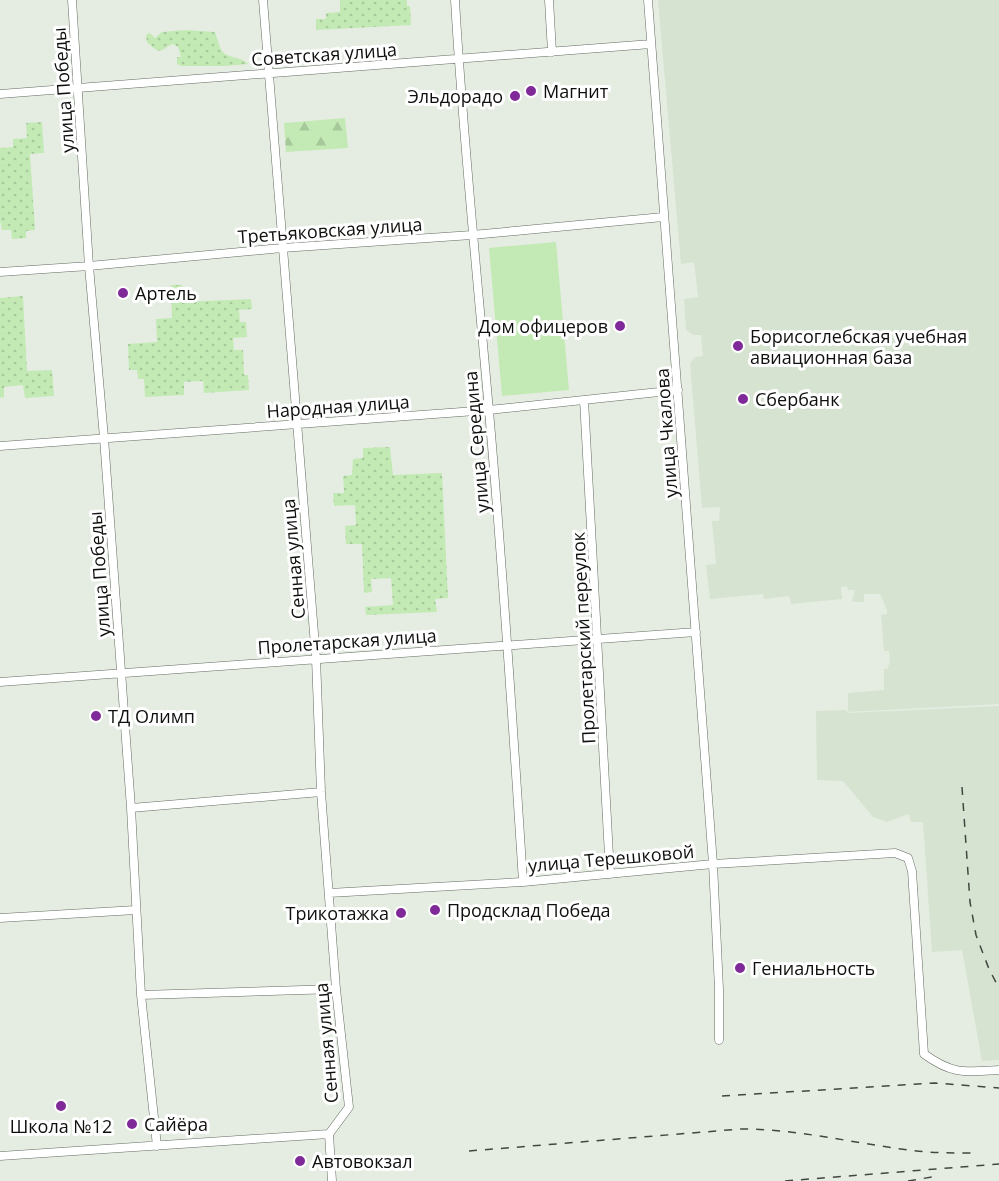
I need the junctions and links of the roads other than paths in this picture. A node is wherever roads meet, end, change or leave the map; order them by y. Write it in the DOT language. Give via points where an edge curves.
graph roads {
  1 [pos="72,0"];
  2 [pos="263,0"];
  3 [pos="455,0"];
  4 [pos="549,0"];
  5 [pos="648,0"];
  6 [pos="651,44"];
  7 [pos="552,52"];
  8 [pos="459,59"];
  9 [pos="269,73"];
  10 [pos="78,88"];
  11 [pos="0,94"];
  12 [pos="663,217"];
  13 [pos="472,235"];
  14 [pos="282,248"];
  15 [pos="89,266"];
  16 [pos="0,272"];
  17 [pos="678,390"];
  18 [pos="584,400"];
  19 [pos="489,410"];
  20 [pos="296,424"];
  21 [pos="104,438"];
  22 [pos="0,446"];
  23 [pos="696,632"];
  24 [pos="599,640"];
  25 [pos="508,645"];
  26 [pos="316,658"];
  27 [pos="121,672"];
  28 [pos="0,682"];
  29 [pos="321,792"];
  30 [pos="131,808"];
  31 [pos="713,864"];
  32 [pos="610,874"];
  33 [pos="523,882"];
  34 [pos="329,893"];
  35 [pos="135,910"];
  36 [pos="0,918"];
  37 [pos="336,989"];
  38 [pos="141,995"];
  39 [pos="719,1040"];
  40 [pos="999,1070"];
  41 [pos="329,1134"];
  42 [pos="157,1146"];
  43 [pos="0,1156"];
  44 [pos="332,1181"];
  1 -- 10 [label="street, улица Победы"];
  2 -- 9 [label="street, Сенная улица"];
  3 -- 8 [label="street, улица Середина"];
  4 -- 7 [label="street"];
  5 -- 6 [label="street, улица Чкалова"];
  6 -- 7 [label="street, Советская улица"];
  6 -- 12 [label="street, улица Чкалова"];
  7 -- 8 [label="street, Советская улица"];
  8 -- 9 [label="street, Советская улица"];
  8 -- 13 [label="street, улица Середина"];
  9 -- 10 [label="street, Советская улица"];
  9 -- 14 [label="street, Сенная улица"];
  10 -- 11 [label="street, Советская улица"];
  10 -- 15 [label="street, улица Победы"];
  12 -- 13 [label="street, Третьяковская улица"];
  12 -- 17 [label="street, улица Чкалова"];
  13 -- 14 [label="street, Третьяковская улица"];
  13 -- 19 [label="street, улица Середина"];
  14 -- 15 [label="street, Третьяковская улица"];
  14 -- 20 [label="street, Сенная улица"];
  15 -- 16 [label="street, Третьяковская улица"];
  15 -- 21 [label="street, улица Победы"];
  17 -- 18 [label="street, Народная улица"];
  17 -- 23 [label="street, улица Чкалова"];
  18 -- 19 [label="street, Народная улица"];
  18 -- 24 [label="street, Пролетарский переулок"];
  19 -- 20 [label="street, Народная улица"];
  19 -- 25 [label="street, улица Середина"];
  20 -- 21 [label="street, Народная улица"];
  20 -- 26 [label="street, Сенная улица"];
  21 -- 22 [label="street, Народная улица"];
  21 -- 27 [label="street, улица Победы"];
  23 -- 24 [label="street, Пролетарская улица"];
  23 -- 31 [label="street, улица Чкалова"];
  24 -- 25 [label="street, Пролетарская улица"];
  24 -- 32 [label="street, Пролетарский переулок"];
  25 -- 26 [label="street, Пролетарская улица"];
  25 -- 33 [label="street, улица Середина"];
  26 -- 27 [label="street, Пролетарская улица"];
  26 -- 29 [label="street, Сенная улица"];
  27 -- 28 [label="street, Пролетарская улица"];
  27 -- 30 [label="street, улица Победы"];
  29 -- 30 [label="street"];
  29 -- 34 [label="street, Сенная улица"];
  30 -- 35 [label="street, улица Победы"];
  31 -- 32 [label="street, улица Терешковой"];
  31 -- 39 [label="street, улица Чкалова"];
  31 -- 40 [label="street, улица Терешковой" via="895,853 908,858 924,1054 942,1067 967,1072"];
  32 -- 33 [label="street, улица Терешковой"];
  33 -- 34 [label="street, улица Терешковой"];
  34 -- 37 [label="street, Сенная улица"];
  35 -- 36 [label="street"];
  35 -- 38 [label="street, улица Победы"];
  37 -- 38 [label="street"];
  37 -- 41 [label="street, Сенная улица" via="349,1107"];
  38 -- 42 [label="street, улица Победы"];
  41 -- 42 [label="street"];
  41 -- 44 [label="street"];
  42 -- 43 [label="street"];
}
